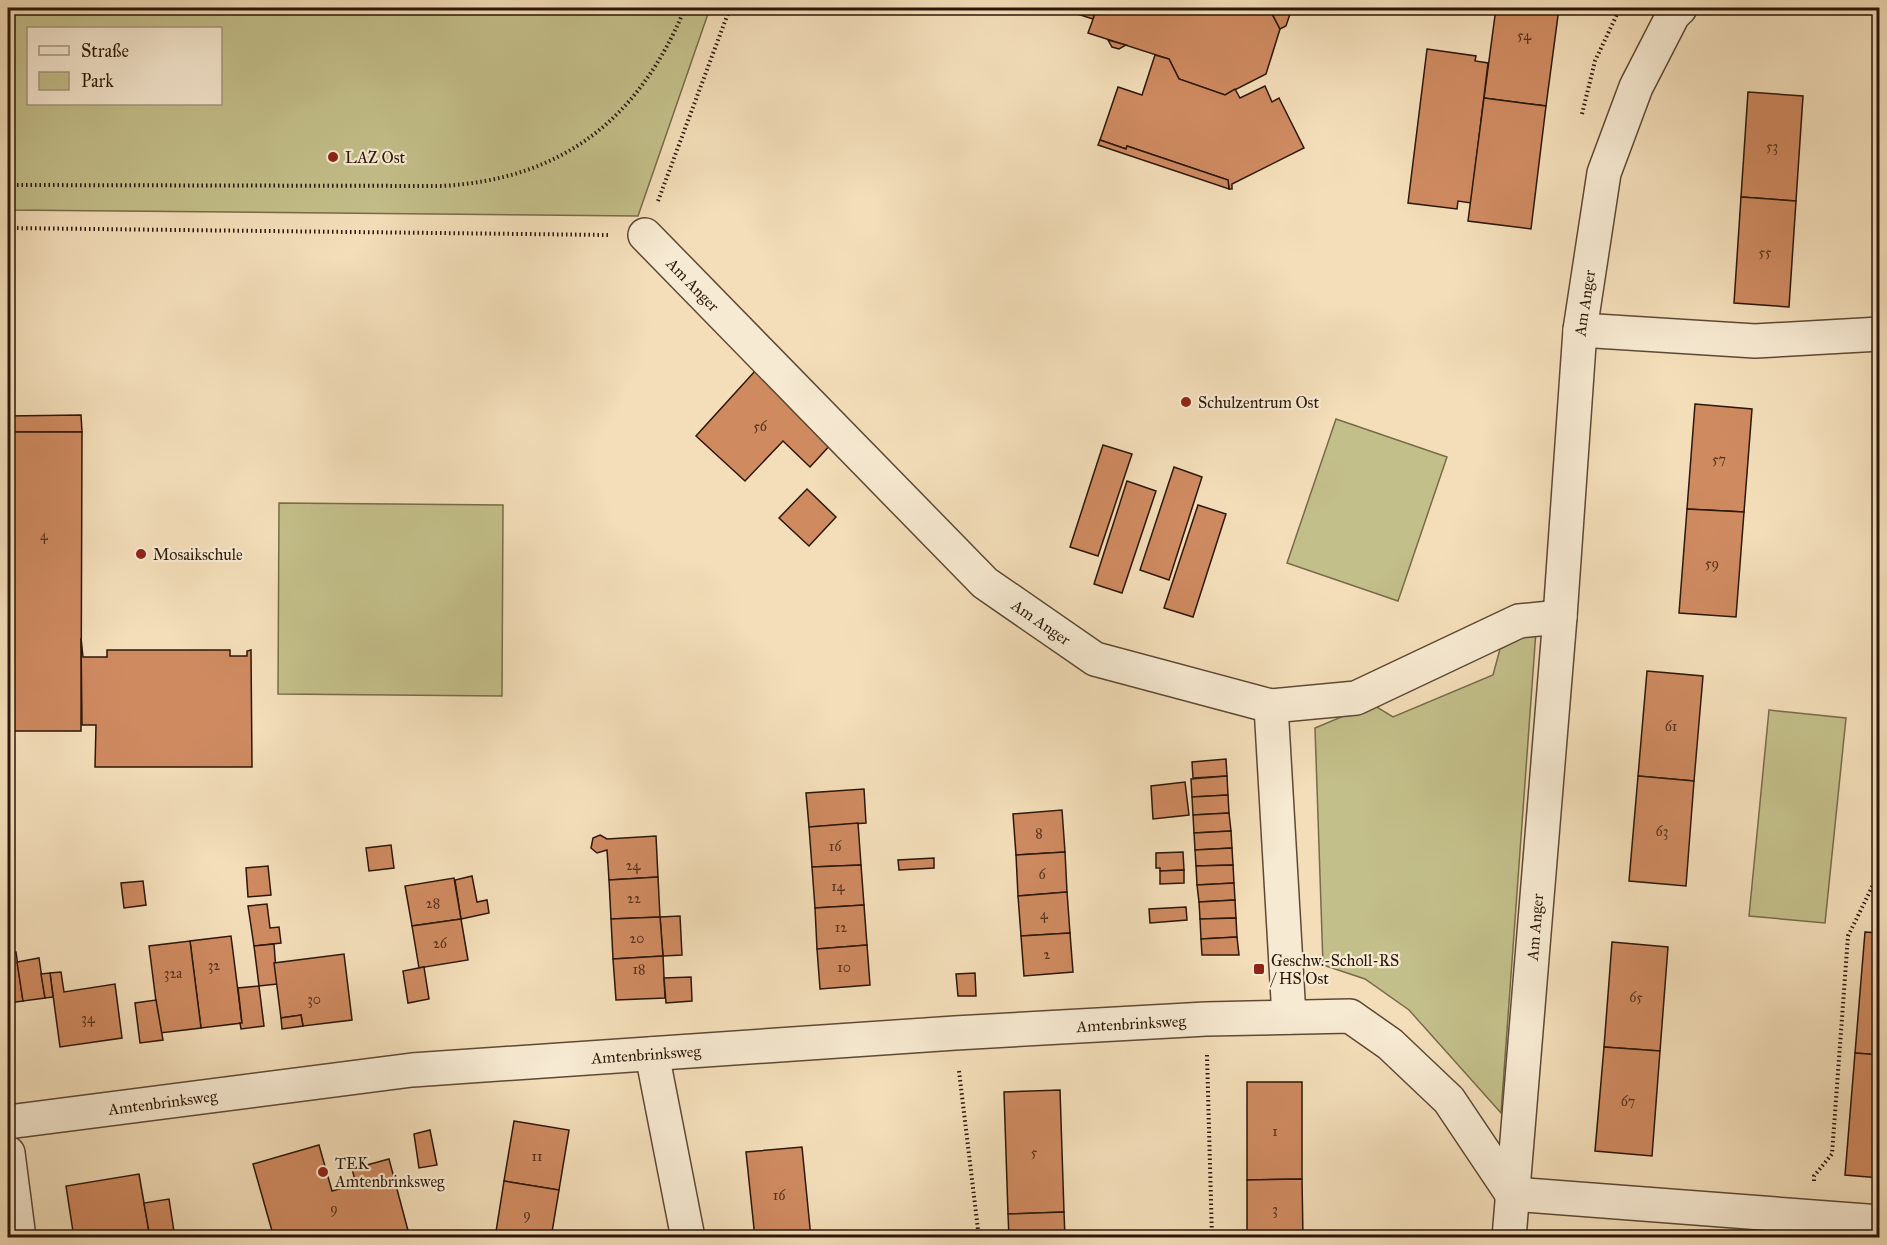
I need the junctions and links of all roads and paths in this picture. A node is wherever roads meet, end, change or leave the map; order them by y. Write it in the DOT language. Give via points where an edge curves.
graph roads {
  1 [pos="685,8"];
  2 [pos="730,8"];
  3 [pos="1680,8"];
  4 [pos="8,185"];
  5 [pos="8,228"];
  6 [pos="645,235"];
  7 [pos="1580,330"];
  8 [pos="1880,334"];
  9 [pos="1560,617"];
  10 [pos="1271,706"];
  11 [pos="1880,839"];
  12 [pos="1289,1017"];
  13 [pos="1206,1019"];
  14 [pos="955,1033"];
  15 [pos="652,1054"];
  16 [pos="8,1122"];
  17 [pos="8,1153"];
  18 [pos="1512,1194"];
  19 [pos="1811,1217"];
  20 [pos="1880,1222"];
  21 [pos="19,1238"];
  22 [pos="688,1238"];
  23 [pos="979,1238"];
  24 [pos="1212,1238"];
  25 [pos="1509,1238"];
  1 -- 4 [label="path" via="669,46 622,110 573,148 506,178 442,186"];
  2 -- 6 [label="path"];
  3 -- 7 [label="street, Am Anger" via="1636,87 1604,173"];
  5 -- 6 [label="path"];
  6 -- 10 [label="street, Am Anger" via="985,583 1095,659"];
  7 -- 8 [label="street" via="1755,341"];
  7 -- 9 [label="street, Am Anger"];
  9 -- 10 [label="street, Am Anger" via="1519,621 1356,698"];
  9 -- 18 [label="street, Am Anger"];
  10 -- 12 [label="street"];
  11 -- 19 [label="path" via="1877,877 1848,936 1832,1154 1814,1176"];
  12 -- 13 [label="street, Amtenbrinksweg"];
  12 -- 18 [label="street, Amtenbrinksweg" via="1350,1016 1390,1044 1449,1100"];
  13 -- 14 [label="street, Amtenbrinksweg"];
  13 -- 24 [label="path"];
  14 -- 15 [label="street, Amtenbrinksweg"];
  14 -- 23 [label="path"];
  15 -- 16 [label="street, Amtenbrinksweg" via="412,1070"];
  15 -- 22 [label="street"];
  17 -- 21 [label="street"];
  18 -- 19 [label="street"];
  18 -- 25 [label="street, Am Anger"];
  19 -- 20 [label="street"];
}
